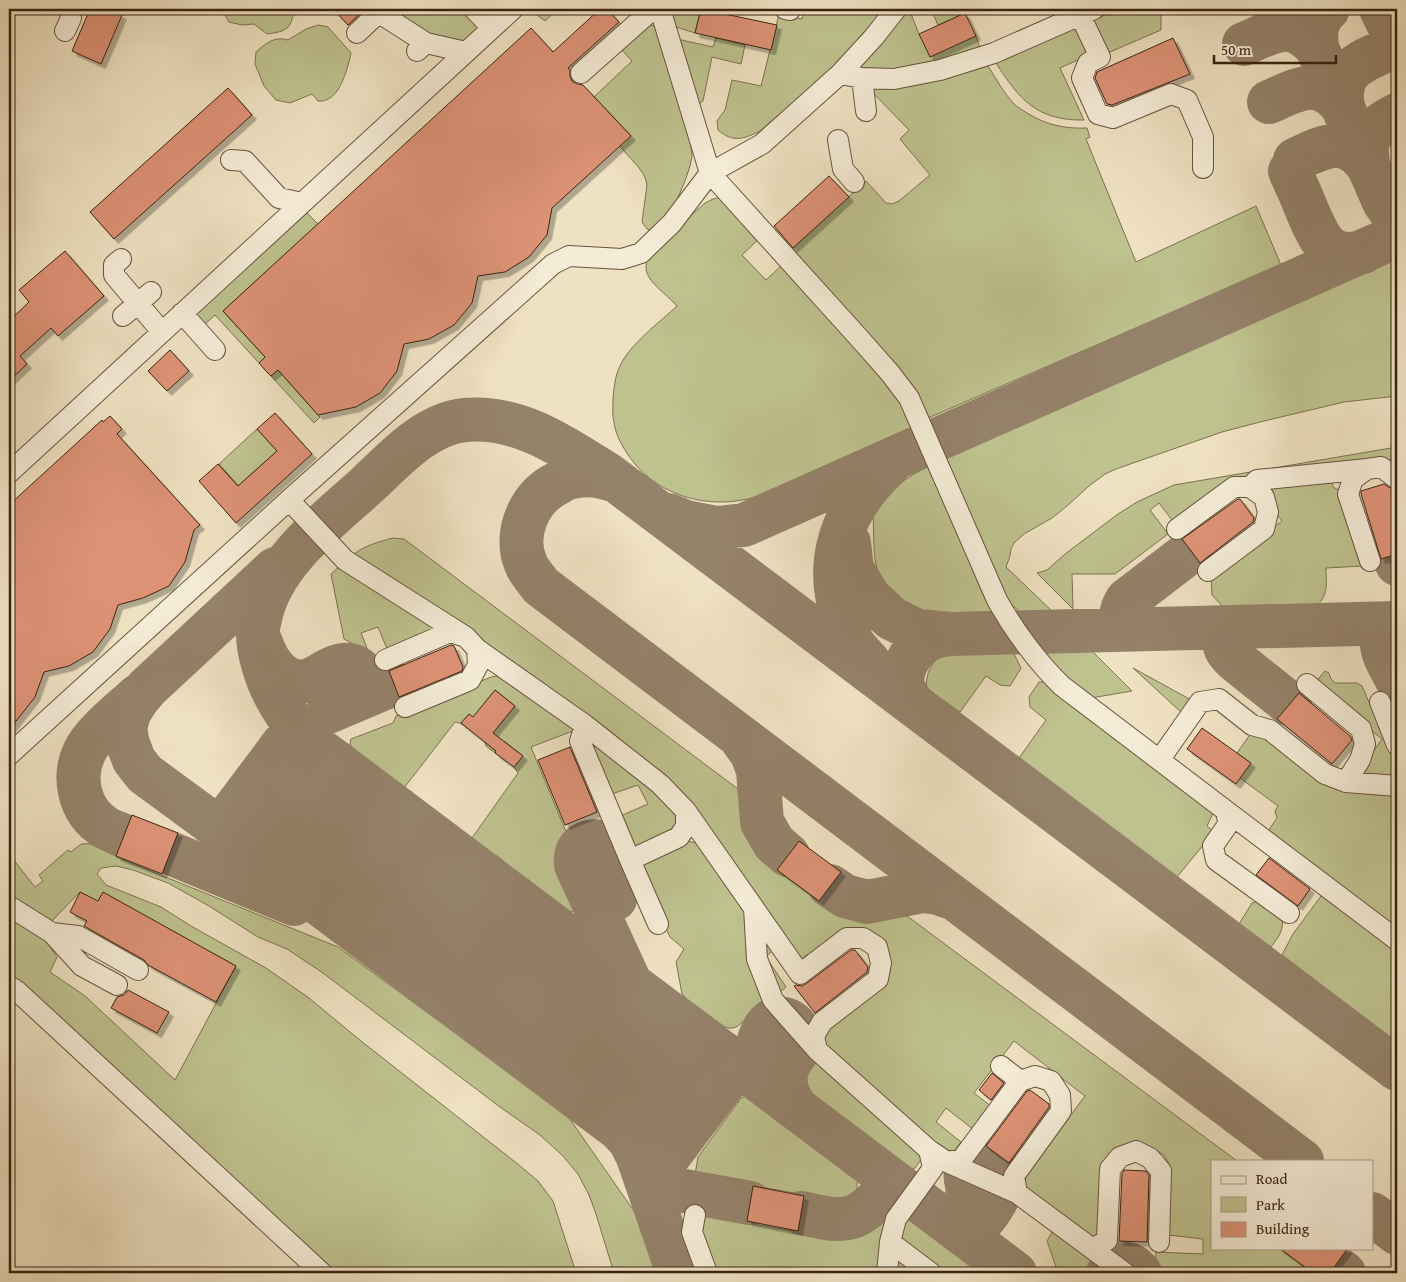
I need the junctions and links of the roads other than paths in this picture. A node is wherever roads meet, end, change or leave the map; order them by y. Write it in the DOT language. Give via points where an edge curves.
graph roads {
  1 [pos="69,9"];
  2 [pos="474,9"];
  3 [pos="513,9"];
  4 [pos="653,9"];
  5 [pos="660,9"];
  6 [pos="896,9"];
  7 [pos="1087,12"];
  8 [pos="492,28"];
  9 [pos="65,31"];
  10 [pos="357,33"];
  11 [pos="466,52"];
  12 [pos="582,73"];
  13 [pos="840,74"];
  14 [pos="862,78"];
  15 [pos="866,111"];
  16 [pos="838,140"];
  17 [pos="231,160"];
  18 [pos="1203,168"];
  19 [pos="710,173"];
  20 [pos="854,182"];
  21 [pos="302,203"];
  22 [pos="121,259"];
  23 [pos="182,313"];
  24 [pos="162,332"];
  25 [pos="215,350"];
  26 [pos="1382,467"];
  27 [pos="9,473"];
  28 [pos="1397,479"];
  29 [pos="1250,487"];
  30 [pos="289,500"];
  31 [pos="1177,529"];
  32 [pos="1370,561"];
  33 [pos="1208,571"];
  34 [pos="472,643"];
  35 [pos="385,660"];
  36 [pos="1307,684"];
  37 [pos="1380,702"];
  38 [pos="405,707"];
  39 [pos="585,725"];
  40 [pos="1397,745"];
  41 [pos="9,755"];
  42 [pos="1160,759"];
  43 [pos="1346,782"];
  44 [pos="1397,786"];
  45 [pos="1225,810"];
  46 [pos="686,811"];
  47 [pos="630,860"];
  48 [pos="9,906"];
  49 [pos="754,908"];
  50 [pos="1289,913"];
  51 [pos="658,924"];
  52 [pos="52,932"];
  53 [pos="1397,940"];
  54 [pos="138,970"];
  55 [pos="117,985"];
  56 [pos="9,986"];
  57 [pos="817,1050"];
  58 [pos="1001,1066"];
  59 [pos="1020,1081"];
  60 [pos="930,1150"];
  61 [pos="947,1162"];
  62 [pos="1017,1193"];
  63 [pos="695,1215"];
  64 [pos="890,1242"];
  65 [pos="1159,1242"];
  66 [pos="1093,1249"];
  67 [pos="322,1273"];
  68 [pos="707,1273"];
  69 [pos="887,1273"];
  70 [pos="932,1273"];
  71 [pos="1125,1273"];
  1 -- 9 [label="lane" via="70,18"];
  2 -- 8 [label="lane"];
  3 -- 8 [label="lane"];
  4 -- 12 [label="lane"];
  5 -- 19 [label="lane"];
  6 -- 13 [label="lane"];
  7 -- 14 [label="lane" via="994,52 940,70 894,79"];
  7 -- 18 [label="lane" via="1100,57 1088,63 1082,78 1098,114 1113,118 1170,94 1188,100 1203,137"];
  8 -- 11 [label="lane"];
  10 -- 11 [label="lane" via="375,16 384,16 421,47"];
  11 -- 21 [label="lane"];
  13 -- 14 [label="lane"];
  13 -- 19 [label="lane" via="762,144"];
  14 -- 15 [label="lane"];
  16 -- 20 [label="lane" via="843,169"];
  17 -- 21 [label="lane" via="245,161 268,194"];
  19 -- 30 [label="lane" via="672,224 641,253 622,260 569,256 553,264"];
  19 -- 42 [label="lane" via="909,398 997,600 1047,671 1062,686"];
  21 -- 23 [label="lane"];
  22 -- 24 [label="lane" via="114,265 114,275"];
  23 -- 24 [label="lane"];
  23 -- 25 [label="lane"];
  24 -- 27 [label="lane"];
  26 -- 28 [label="lane"];
  26 -- 29 [label="lane" via="1257,480"];
  26 -- 32 [label="lane" via="1353,479 1348,494"];
  29 -- 31 [label="lane" via="1234,487"];
  29 -- 33 [label="lane" via="1264,497 1268,512 1264,529"];
  30 -- 34 [label="lane" via="345,560"];
  30 -- 41 [label="lane"];
  34 -- 35 [label="lane" via="450,632"];
  34 -- 38 [label="lane" via="478,665 470,680"];
  34 -- 39 [label="lane"];
  36 -- 43 [label="lane" via="1361,729 1365,744 1360,760"];
  37 -- 40 [label="lane"];
  39 -- 46 [label="lane" via="660,784"];
  39 -- 47 [label="lane" via="580,741"];
  42 -- 43 [label="lane" via="1200,702 1219,699 1252,725 1270,730 1325,774"];
  42 -- 45 [label="lane"];
  43 -- 44 [label="lane"];
  45 -- 50 [label="lane" via="1229,823 1213,846 1216,860"];
  45 -- 53 [label="lane"];
  46 -- 47 [label="lane" via="686,826 679,837"];
  46 -- 49 [label="lane"];
  47 -- 51 [label="lane"];
  48 -- 52 [label="lane"];
  49 -- 57 [label="lane" via="757,959 773,1000"];
  49 -- 57 [label="lane" via="800,974 847,938 863,938 877,947 881,963 878,979 822,1022 814,1036"];
  52 -- 54 [label="lane" via="78,936"];
  52 -- 55 [label="lane" via="82,966"];
  56 -- 67 [label="lane"];
  57 -- 60 [label="lane"];
  58 -- 59 [label="lane"];
  59 -- 61 [label="lane" via="962,1159"];
  59 -- 62 [label="lane" via="1035,1076 1051,1081 1060,1094 1061,1112 1014,1176"];
  60 -- 61 [label="lane"];
  60 -- 64 [label="lane" via="932,1168 896,1219"];
  61 -- 62 [label="lane"];
  62 -- 66 [label="lane"];
  63 -- 68 [label="lane" via="692,1232"];
  64 -- 69 [label="lane"];
  64 -- 70 [label="lane"];
  65 -- 66 [label="lane" via="1161,1171 1150,1158 1136,1151 1120,1157 1110,1169 1107,1240"];
  66 -- 71 [label="lane"];
}
